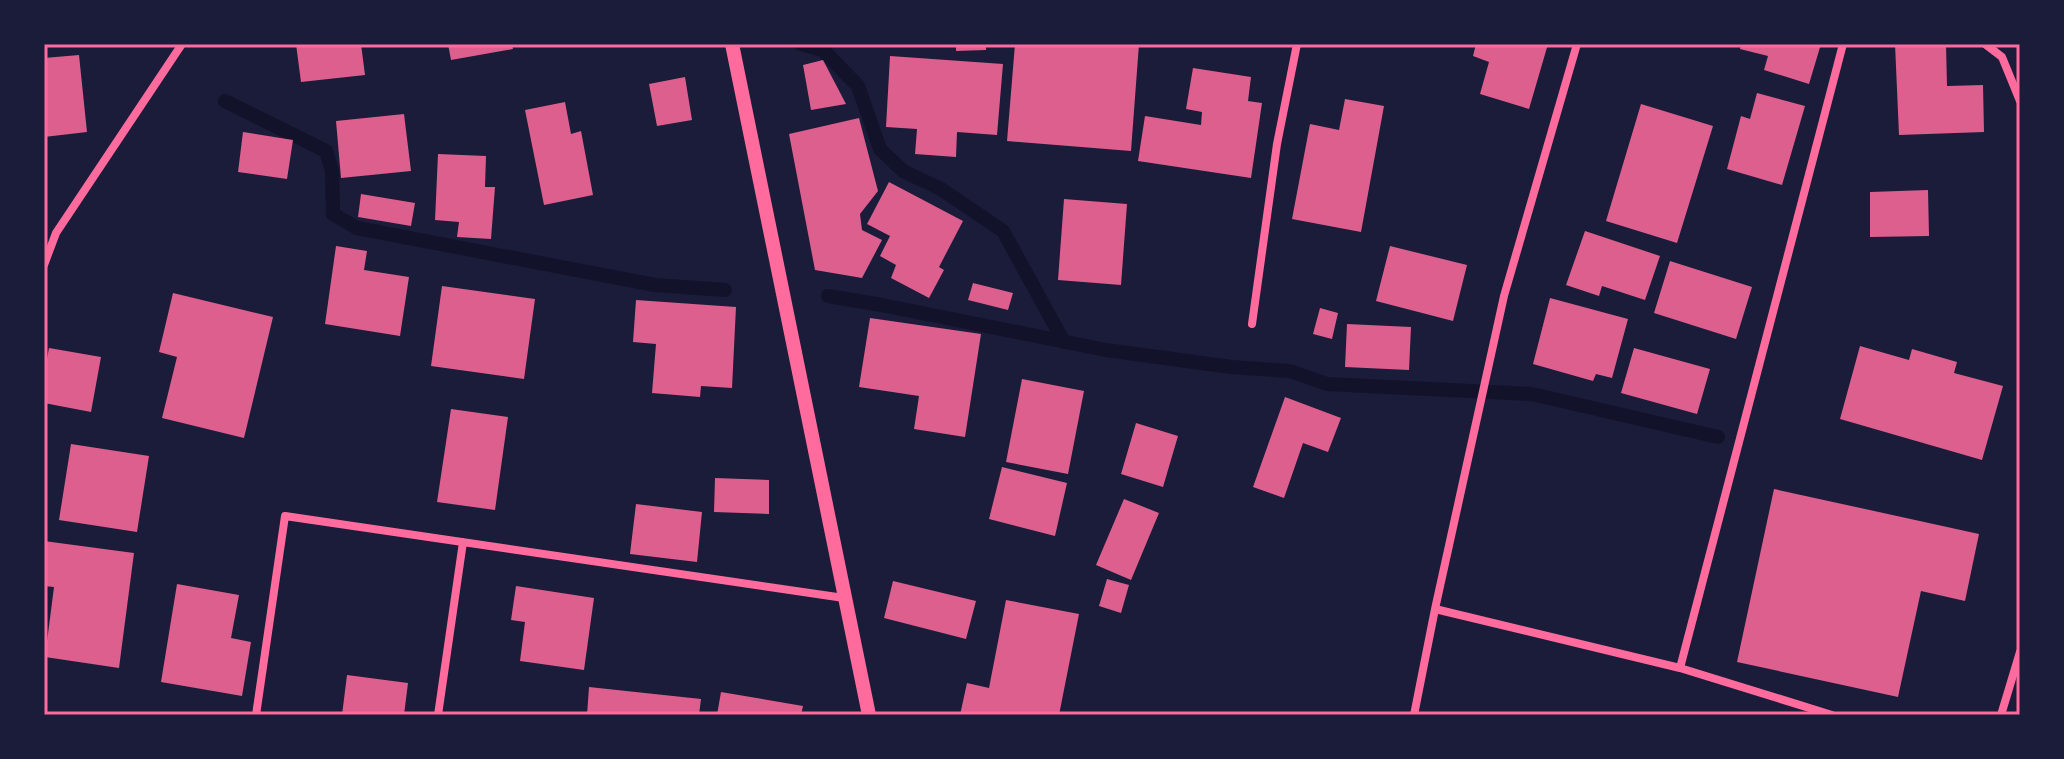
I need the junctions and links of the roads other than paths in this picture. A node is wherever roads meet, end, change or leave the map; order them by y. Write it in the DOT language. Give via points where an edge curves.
graph roads {
  1 [pos="182,44"];
  2 [pos="732,44"];
  3 [pos="1297,44"];
  4 [pos="1577,44"];
  5 [pos="1843,44"];
  6 [pos="1985,44"];
  7 [pos="2020,101"];
  8 [pos="44,265"];
  9 [pos="1252,324"];
  10 [pos="463,542"];
  11 [pos="844,598"];
  12 [pos="1435,609"];
  13 [pos="2020,652"];
  14 [pos="1680,668"];
  15 [pos="256,715"];
  16 [pos="438,715"];
  17 [pos="869,715"];
  18 [pos="1414,715"];
  19 [pos="1832,715"];
  20 [pos="2001,715"];
  1 -- 8 [label="street" via="56,233"];
  2 -- 11 [label="street"];
  3 -- 9 [label="street"];
  4 -- 12 [label="street" via="1504,296"];
  5 -- 14 [label="street"];
  6 -- 7 [label="street" via="2002,57"];
  10 -- 11 [label="street"];
  10 -- 15 [label="street" via="285,516"];
  10 -- 16 [label="street"];
  11 -- 17 [label="street"];
  12 -- 14 [label="street"];
  12 -- 18 [label="street"];
  13 -- 20 [label="street"];
  14 -- 19 [label="street"];
}
